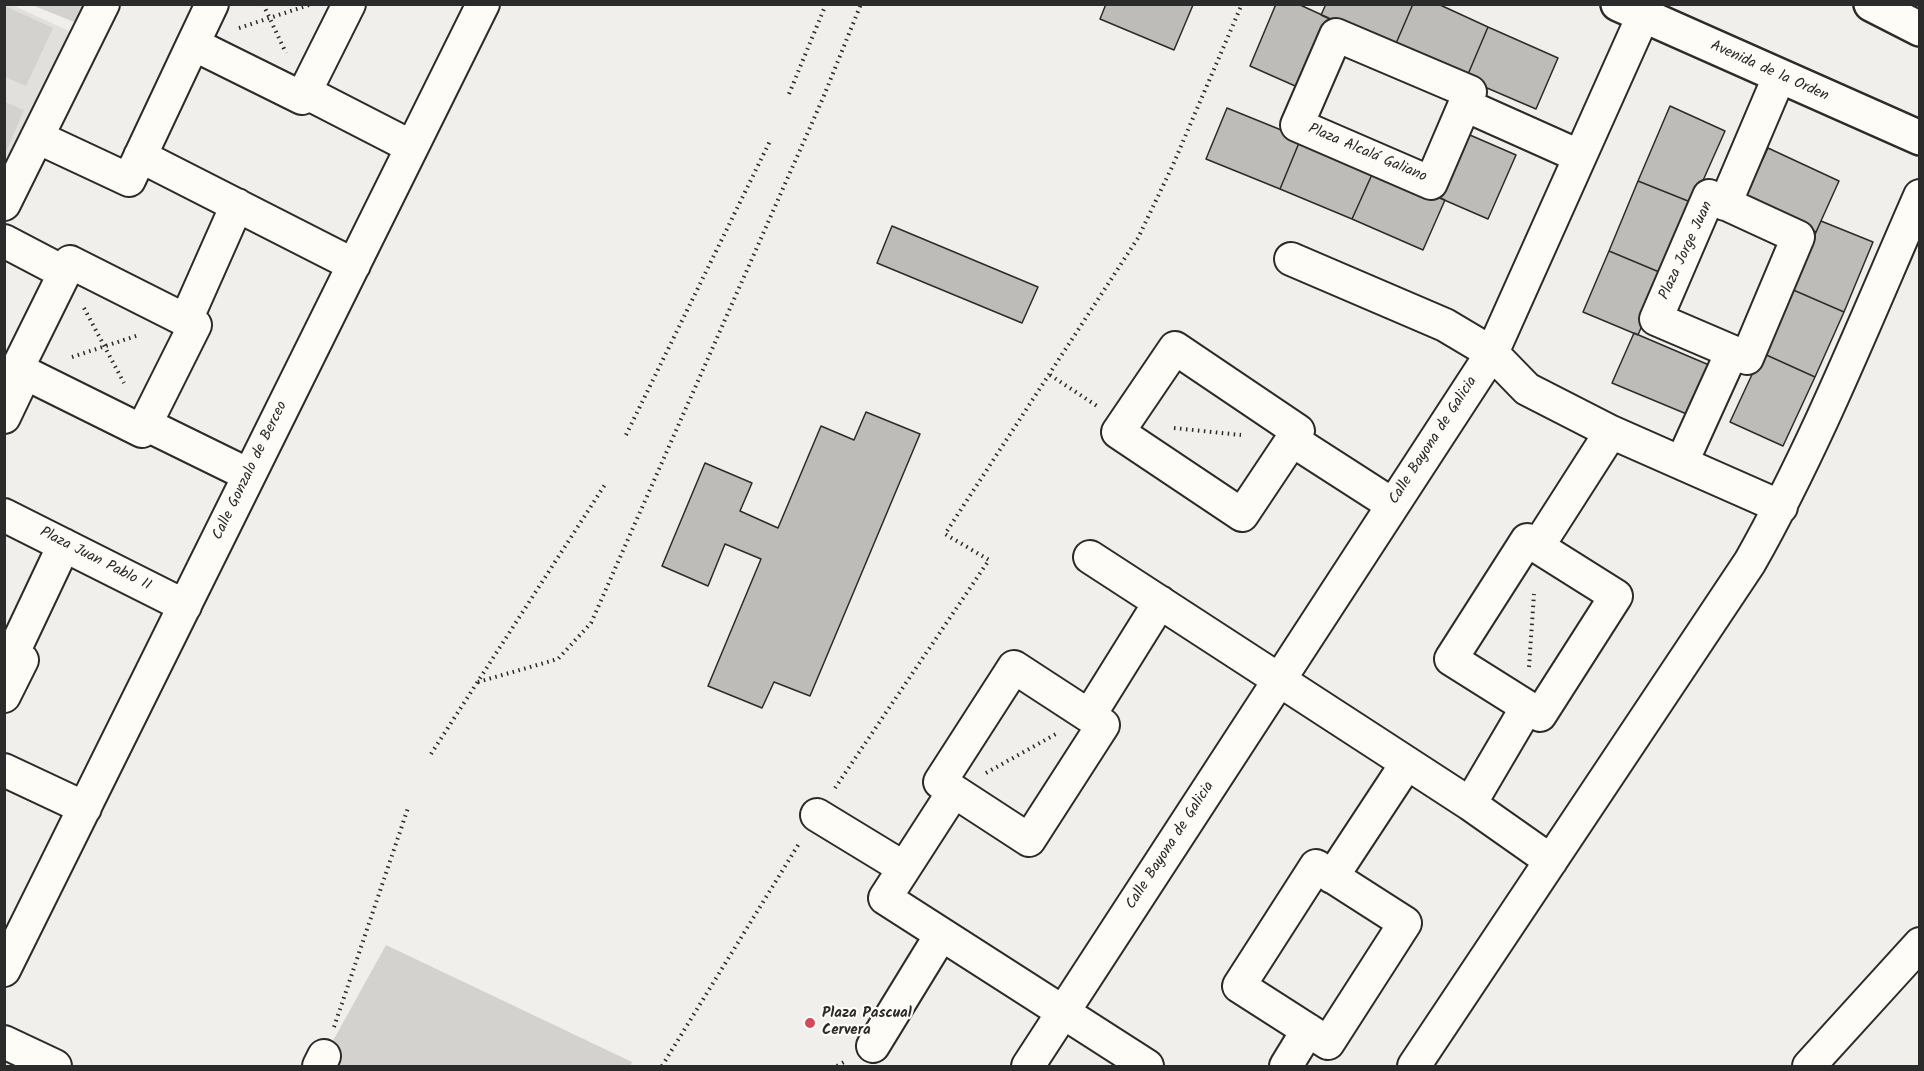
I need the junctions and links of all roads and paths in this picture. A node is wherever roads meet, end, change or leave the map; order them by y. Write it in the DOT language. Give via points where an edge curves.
graph roads {
  1 [pos="103,4"];
  2 [pos="212,4"];
  3 [pos="263,4"];
  4 [pos="312,4"];
  5 [pos="349,4"];
  6 [pos="483,4"];
  7 [pos="826,4"];
  8 [pos="861,4"];
  9 [pos="1242,4"];
  10 [pos="1871,4"];
  11 [pos="1631,10"];
  12 [pos="270,18"];
  13 [pos="1920,29"];
  14 [pos="193,44"];
  15 [pos="1779,77"];
  16 [pos="305,92"];
  17 [pos="789,94"];
  18 [pos="1465,105"];
  19 [pos="37,137"];
  20 [pos="1920,138"];
  21 [pos="771,139"];
  22 [pos="412,147"];
  23 [pos="140,156"];
  24 [pos="1579,156"];
  25 [pos="1920,196"];
  26 [pos="4,204"];
  27 [pos="1725,204"];
  28 [pos="237,206"];
  29 [pos="4,241"];
  30 [pos="1291,259"];
  31 [pos="354,265"];
  32 [pos="65,273"];
  33 [pos="186,320"];
  34 [pos="105,347"];
  35 [pos="1732,352"];
  36 [pos="1492,353"];
  37 [pos="26,373"];
  38 [pos="4,417"];
  39 [pos="145,424"];
  40 [pos="1611,432"];
  41 [pos="626,435"];
  42 [pos="1293,440"];
  43 [pos="1682,462"];
  44 [pos="249,475"];
  45 [pos="606,483"];
  46 [pos="1393,505"];
  47 [pos="1781,507"];
  48 [pos="4,515"];
  49 [pos="64,545"];
  50 [pos="1538,546"];
  51 [pos="1090,557"];
  52 [pos="1160,602"];
  53 [pos="185,606"];
  54 [pos="8,653"];
  55 [pos="1279,680"];
  56 [pos="478,681"];
  57 [pos="4,696"];
  58 [pos="1527,707"];
  59 [pos="1089,716"];
  60 [pos="431,754"];
  61 [pos="1407,763"];
  62 [pos="4,770"];
  63 [pos="954,791"];
  64 [pos="1470,804"];
  65 [pos="84,808"];
  66 [pos="408,808"];
  67 [pos="817,815"];
  68 [pos="1551,861"];
  69 [pos="904,868"];
  70 [pos="1332,877"];
  71 [pos="12,934"];
  72 [pos="941,935"];
  73 [pos="1920,944"];
  74 [pos="4,970"];
  75 [pos="1063,1012"];
  76 [pos="1308,1030"];
  77 [pos="4,1042"];
  78 [pos="873,1046"];
  79 [pos="321,1061"];
  80 [pos="55,1066"];
  81 [pos="662,1066"];
  82 [pos="1028,1066"];
  83 [pos="1147,1066"];
  84 [pos="1286,1066"];
  85 [pos="1414,1066"];
  86 [pos="1809,1066"];
  1 -- 19 [label="street"];
  2 -- 14 [label="street"];
  3 -- 12 [label="path"];
  4 -- 12 [label="path"];
  5 -- 16 [label="street"];
  6 -- 22 [label="street, Calle Gonzalo de Berceo"];
  7 -- 17 [label="path"];
  8 -- 56 [label="path" via="591,623 558,659"];
  9 -- 67 [label="path" via="1138,238 945,534 989,560"];
  10 -- 13 [label="main road"];
  11 -- 15 [label="main road, Avenida de la Orden"];
  11 -- 24 [label="street, Calle Bayona de Galicia"];
  12 -- 14 [label="path"];
  12 -- 16 [label="path"];
  14 -- 16 [label="street" via="302,98"];
  14 -- 23 [label="street"];
  15 -- 20 [label="main road, Avenida de la Orden"];
  15 -- 27 [label="street"];
  16 -- 22 [label="street"];
  18 -- 18 [label="street, Plaza Alcalá Galiano" via="1470,92 1336,35 1297,124 1431,183"];
  18 -- 24 [label="street"];
  19 -- 23 [label="street" via="129,180"];
  19 -- 26 [label="street"];
  21 -- 41 [label="path"];
  22 -- 31 [label="street, Calle Gonzalo de Berceo"];
  23 -- 28 [label="street"];
  24 -- 36 [label="street, Calle Bayona de Galicia"];
  25 -- 47 [label="street"];
  27 -- 35 [label="street, Plaza Jorge Juan" via="1798,237 1747,358"];
  27 -- 35 [label="street, Plaza Jorge Juan" via="1709,196 1656,319"];
  28 -- 31 [label="street"];
  28 -- 33 [label="street"];
  29 -- 32 [label="street"];
  30 -- 36 [label="street" via="1445,324"];
  31 -- 44 [label="street, Calle Gonzalo de Berceo"];
  32 -- 33 [label="street" via="70,262"];
  32 -- 34 [label="path"];
  32 -- 37 [label="street" via="17,369"];
  33 -- 34 [label="path"];
  33 -- 39 [label="street" via="195,325"];
  34 -- 37 [label="path"];
  34 -- 39 [label="path"];
  35 -- 43 [label="street"];
  36 -- 40 [label="street" via="1527,388"];
  36 -- 46 [label="street, Calle Bayona de Galicia"];
  37 -- 38 [label="street"];
  37 -- 39 [label="street" via="142,432"];
  39 -- 44 [label="street"];
  40 -- 43 [label="street"];
  40 -- 50 [label="street"];
  42 -- 42 [label="street" via="1298,431 1174,348 1118,432 1242,515"];
  42 -- 46 [label="street"];
  43 -- 47 [label="street"];
  44 -- 53 [label="street, Calle Gonzalo de Berceo"];
  45 -- 56 [label="path"];
  46 -- 55 [label="street, Calle Bayona de Galicia"];
  47 -- 68 [label="street" via="1750,562"];
  48 -- 49 [label="street, Plaza Juan Pablo II"];
  49 -- 53 [label="street, Plaza Juan Pablo II"];
  49 -- 54 [label="street"];
  50 -- 58 [label="path"];
  50 -- 58 [label="street" via="1527,540 1451,659"];
  50 -- 58 [label="street" via="1616,596 1540,715"];
  51 -- 52 [label="street"];
  52 -- 55 [label="street"];
  52 -- 59 [label="street"];
  53 -- 65 [label="street, Calle Gonzalo de Berceo"];
  54 -- 57 [label="street" via="22,660"];
  55 -- 61 [label="street"];
  55 -- 75 [label="street, Calle Bayona de Galicia"];
  56 -- 60 [label="path"];
  58 -- 64 [label="street"];
  59 -- 63 [label="path"];
  59 -- 63 [label="street" via="1014,667 940,782"];
  59 -- 63 [label="street" via="1103,725 1029,840"];
  61 -- 64 [label="street"];
  61 -- 70 [label="street"];
  62 -- 65 [label="street"];
  63 -- 69 [label="street"];
  64 -- 68 [label="street"];
  65 -- 71 [label="street, Calle Gonzalo de Berceo"];
  66 -- 79 [label="path"];
  67 -- 69 [label="street"];
  67 -- 81 [label="path"];
  68 -- 85 [label="street"];
  69 -- 72 [label="street" via="885,898"];
  70 -- 76 [label="street" via="1316,866 1239,986"];
  70 -- 76 [label="street" via="1405,923 1328,1043"];
  71 -- 74 [label="street, Calle Gonzalo de Berceo"];
  72 -- 75 [label="street"];
  72 -- 78 [label="street"];
  73 -- 86 [label="street"];
  75 -- 82 [label="street, Calle Bayona de Galicia"];
  75 -- 83 [label="street"];
  76 -- 84 [label="street"];
  77 -- 80 [label="street"];
}
